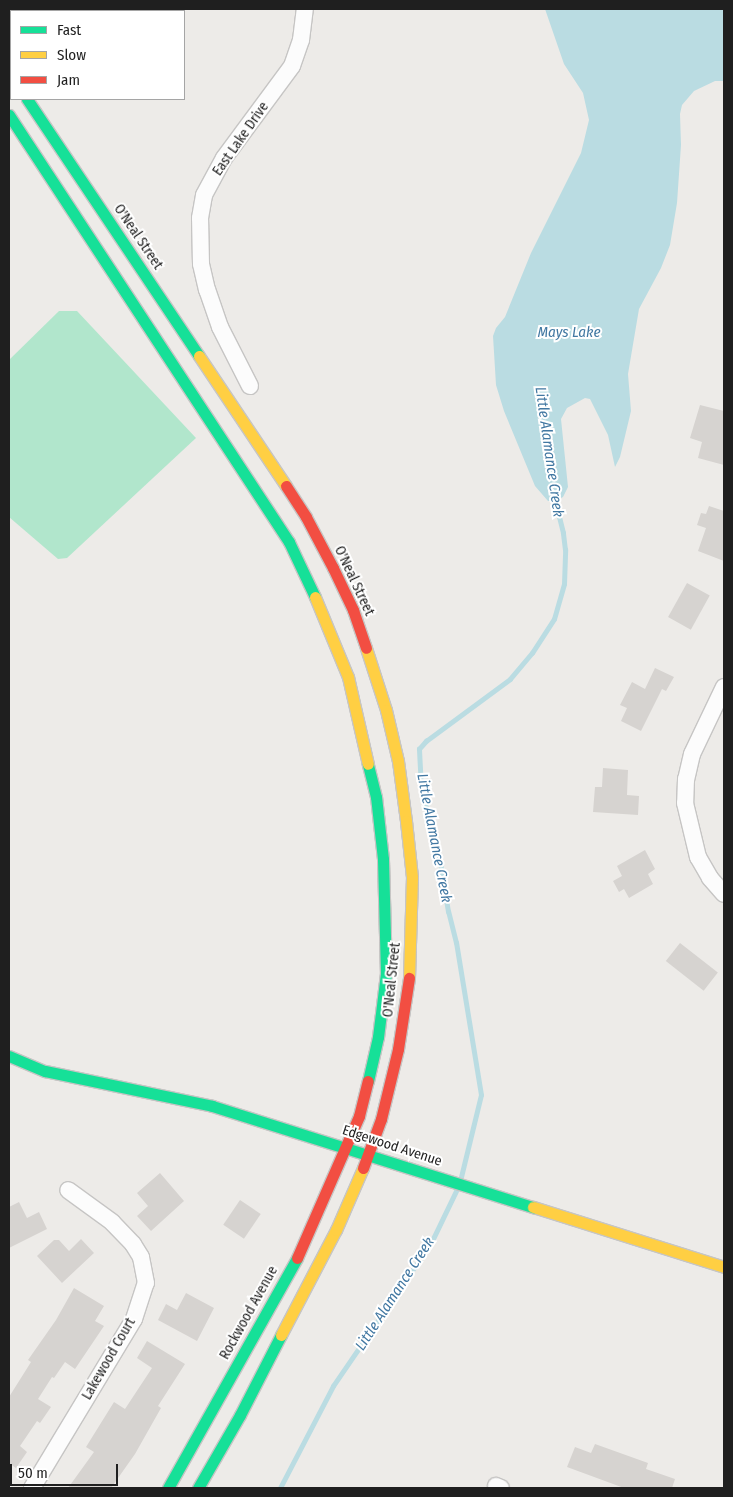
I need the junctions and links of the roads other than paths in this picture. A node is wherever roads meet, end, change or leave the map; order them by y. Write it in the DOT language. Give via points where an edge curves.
graph roads {
  1 [pos="305,9"];
  2 [pos="28,100"];
  3 [pos="9,115"];
  4 [pos="250,386"];
  5 [pos="724,687"];
  6 [pos="724,894"];
  7 [pos="9,1056"];
  8 [pos="9,1070"];
  9 [pos="45,1071"];
  10 [pos="347,1147"];
  11 [pos="370,1154"];
  12 [pos="68,1190"];
  13 [pos="724,1267"];
  14 [pos="32,1488"];
  15 [pos="168,1488"];
  16 [pos="198,1488"];
  1 -- 4 [label="street, East Lake Drive" via="301,40 292,66 224,158 204,195 201,212 201,264 207,290 220,327"];
  2 -- 11 [label="street, O'Neal Street" via="306,516 353,610 371,659 398,760 412,903 408,989 398,1049 382,1119"];
  3 -- 10 [label="street, O'Neal Street" via="289,542 327,620 348,677 376,797 383,859 386,974 378,1037 359,1116"];
  5 -- 6 [label="street" via="692,754 685,803 698,857"];
  7 -- 9 [label="street, Edgewood Avenue"];
  8 -- 9 [label="street, Edgewood Avenue"];
  9 -- 10 [label="street, Edgewood Avenue" via="212,1106"];
  10 -- 11 [label="street, Edgewood Avenue"];
  10 -- 15 [label="street, Rockwood Avenue" via="303,1247"];
  11 -- 13 [label="street, Edgewood Avenue"];
  11 -- 16 [label="street" via="336,1230 240,1415"];
  12 -- 14 [label="street, Lakewood Court" via="112,1222 133,1244 141,1257 146,1283 134,1319"];
}
